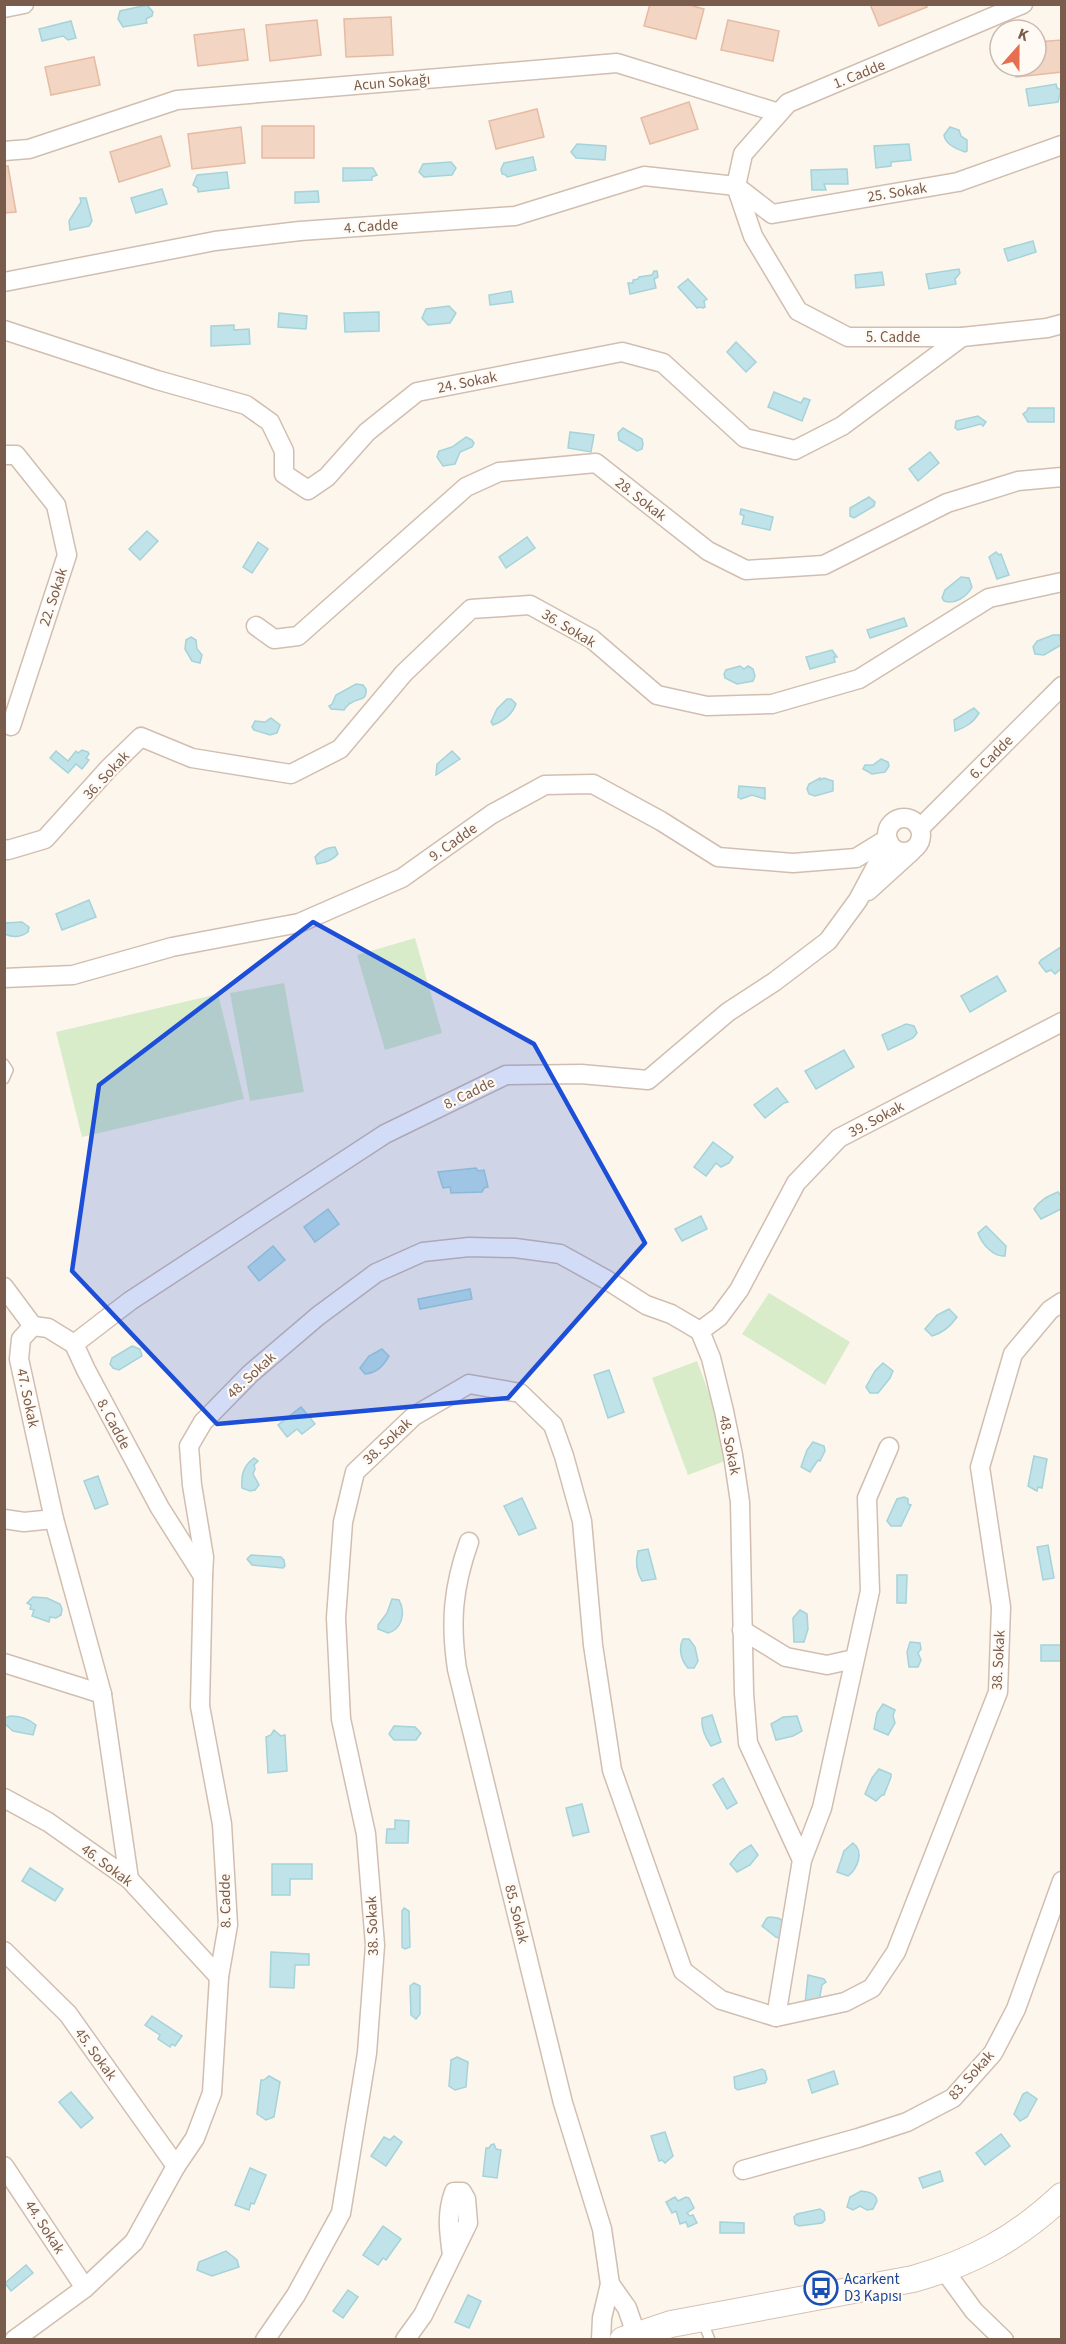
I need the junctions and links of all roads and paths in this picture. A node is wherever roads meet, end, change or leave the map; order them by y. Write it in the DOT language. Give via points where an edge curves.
graph roads {
  1 [pos="24,4"];
  2 [pos="1023,4"];
  3 [pos="4,8"];
  4 [pos="779,113"];
  5 [pos="1062,145"];
  6 [pos="4,151"];
  7 [pos="736,186"];
  8 [pos="4,282"];
  9 [pos="1062,324"];
  10 [pos="4,330"];
  11 [pos="963,337"];
  12 [pos="4,455"];
  13 [pos="1062,477"];
  14 [pos="1062,582"];
  15 [pos="256,626"];
  16 [pos="1062,686"];
  17 [pos="11,726"];
  18 [pos="920,828"];
  19 [pos="888,841"];
  20 [pos="4,849"];
  21 [pos="912,851"];
  22 [pos="858,900"];
  23 [pos="4,978"];
  24 [pos="1062,1022"];
  25 [pos="4,1064"];
  26 [pos="4,1079"];
  27 [pos="4,1287"];
  28 [pos="1062,1302"];
  29 [pos="33,1326"];
  30 [pos="700,1330"];
  31 [pos="74,1344"];
  32 [pos="889,1447"];
  33 [pos="54,1519"];
  34 [pos="4,1520"];
  35 [pos="469,1542"];
  36 [pos="203,1576"];
  37 [pos="742,1630"];
  38 [pos="854,1659"];
  39 [pos="4,1663"];
  40 [pos="102,1694"];
  41 [pos="4,1798"];
  42 [pos="802,1860"];
  43 [pos="129,1879"];
  44 [pos="1062,1881"];
  45 [pos="4,1951"];
  46 [pos="219,1977"];
  47 [pos="777,2017"];
  48 [pos="4,2166"];
  49 [pos="177,2166"];
  50 [pos="743,2170"];
  51 [pos="1062,2196"];
  52 [pos="452,2255"];
  53 [pos="944,2270"];
  54 [pos="610,2284"];
  55 [pos="85,2288"];
  56 [pos="705,2329"];
  57 [pos="629,2337"];
  58 [pos="14,2340"];
  59 [pos="265,2340"];
  60 [pos="405,2340"];
  61 [pos="601,2340"];
  62 [pos="1004,2340"];
  1 -- 3 [label="street"];
  2 -- 4 [label="street, 1. Cadde" via="788,103"];
  4 -- 6 [label="street, Acun Sokağı" via="617,63 177,100 29,149"];
  4 -- 7 [label="street, 1. Cadde" via="743,154"];
  5 -- 7 [label="street, 25. Sokak" via="958,182 772,214"];
  7 -- 8 [label="street, 4. Cadde" via="644,176 515,216 300,231 215,242"];
  7 -- 11 [label="street, 5. Cadde" via="753,236 798,311 848,337"];
  9 -- 11 [label="street, 5. Cadde"];
  10 -- 11 [label="street, 24. Sokak" via="246,405 270,422 284,451 284,474 308,490 327,477 367,432 417,392 622,352 663,363 745,438 795,450 842,426"];
  12 -- 17 [label="street, 22. Sokak" via="16,455 56,505 67,555"];
  13 -- 15 [label="street, 28. Sokak" via="1018,481 946,503 824,565 746,570 708,551 596,463 499,472 466,487 298,636 274,639"];
  14 -- 20 [label="street, 36. Sokak" via="989,598 859,679 772,704 707,706 657,695 591,639 530,605 471,609 404,673 340,749 291,774 192,758 141,737 45,839"];
  16 -- 18 [label="street, 6. Cadde"];
  18 -- 19 [label="street" via="907,818 896,820 889,828"];
  18 -- 21 [label="street" via="920,841"];
  19 -- 21 [label="street" via="899,851"];
  19 -- 22 [label="street, 8. Cadde"];
  19 -- 23 [label="street, 9. Cadde" via="856,858 793,863 718,857 593,784 545,785 492,814 402,878 299,923 172,947 73,975"];
  21 -- 22 [label="street, 8. Cadde"];
  22 -- 31 [label="street, 8. Cadde" via="828,941 728,1012 648,1080 581,1074 506,1075 385,1134 130,1301"];
  24 -- 30 [label="street, 39. Sokak" via="839,1138 796,1183 739,1290 718,1317"];
  25 -- 26 [label="lane" via="8,1070"];
  27 -- 29 [label="street"];
  28 -- 47 [label="street, 38. Sokak" via="1050,1310 1013,1354 980,1467 1001,1607 998,1692 896,1952 872,1989 845,2002"];
  29 -- 31 [label="street" via="48,1328"];
  29 -- 33 [label="street, 47. Sokak" via="21,1339 19,1359"];
  30 -- 36 [label="street, 48. Sokak" via="646,1305 560,1254 470,1247 423,1252 376,1273 250,1374 203,1422 189,1446 204,1557"];
  30 -- 37 [label="street, 48. Sokak" via="724,1411 740,1502"];
  31 -- 36 [label="street, 8. Cadde" via="160,1508"];
  32 -- 38 [label="street" via="867,1498 870,1591"];
  33 -- 34 [label="street"];
  33 -- 40 [label="street, 47. Sokak"];
  35 -- 54 [label="street, 85. Sokak" via="453,1608 457,1669 564,2103 602,2229"];
  36 -- 46 [label="street, 8. Cadde" via="200,1706 222,1824 228,1925"];
  37 -- 38 [label="street" via="786,1657 827,1665"];
  37 -- 42 [label="street, 48. Sokak" via="748,1743"];
  38 -- 42 [label="street" via="822,1808"];
  39 -- 40 [label="street"];
  40 -- 43 [label="street, 47. Sokak"];
  41 -- 43 [label="street, 46. Sokak" via="48,1822"];
  42 -- 47 [label="street"];
  43 -- 46 [label="street, 46. Sokak"];
  44 -- 50 [label="street, 83. Sokak" via="1016,2008 993,2053 954,2098 907,2122"];
  45 -- 49 [label="street, 45. Sokak" via="68,2014"];
  46 -- 49 [label="street, 8. Cadde" via="212,2093 195,2138"];
  47 -- 59 [label="street, 38. Sokak" via="721,2000 683,1971 612,1770 593,1645 582,1521 553,1425 520,1393 469,1384 414,1416 355,1472 343,1522 336,1618 341,1719 366,1834 375,1945 367,2053 341,2213 296,2295"];
  48 -- 55 [label="street, 44. Sokak"];
  49 -- 55 [label="street, 8. Cadde" via="134,2242"];
  51 -- 53 [label="main road" via="1010,2239"];
  52 -- 60 [label="street" via="423,2315"];
  53 -- 56 [label="main road"];
  53 -- 62 [label="street" via="974,2311"];
  54 -- 57 [label="street, 85. Sokak" via="627,2308"];
  54 -- 61 [label="street, 85. Sokak"];
  55 -- 58 [label="street, 8. Cadde"];
  56 -- 57 [label="main road"];
}
